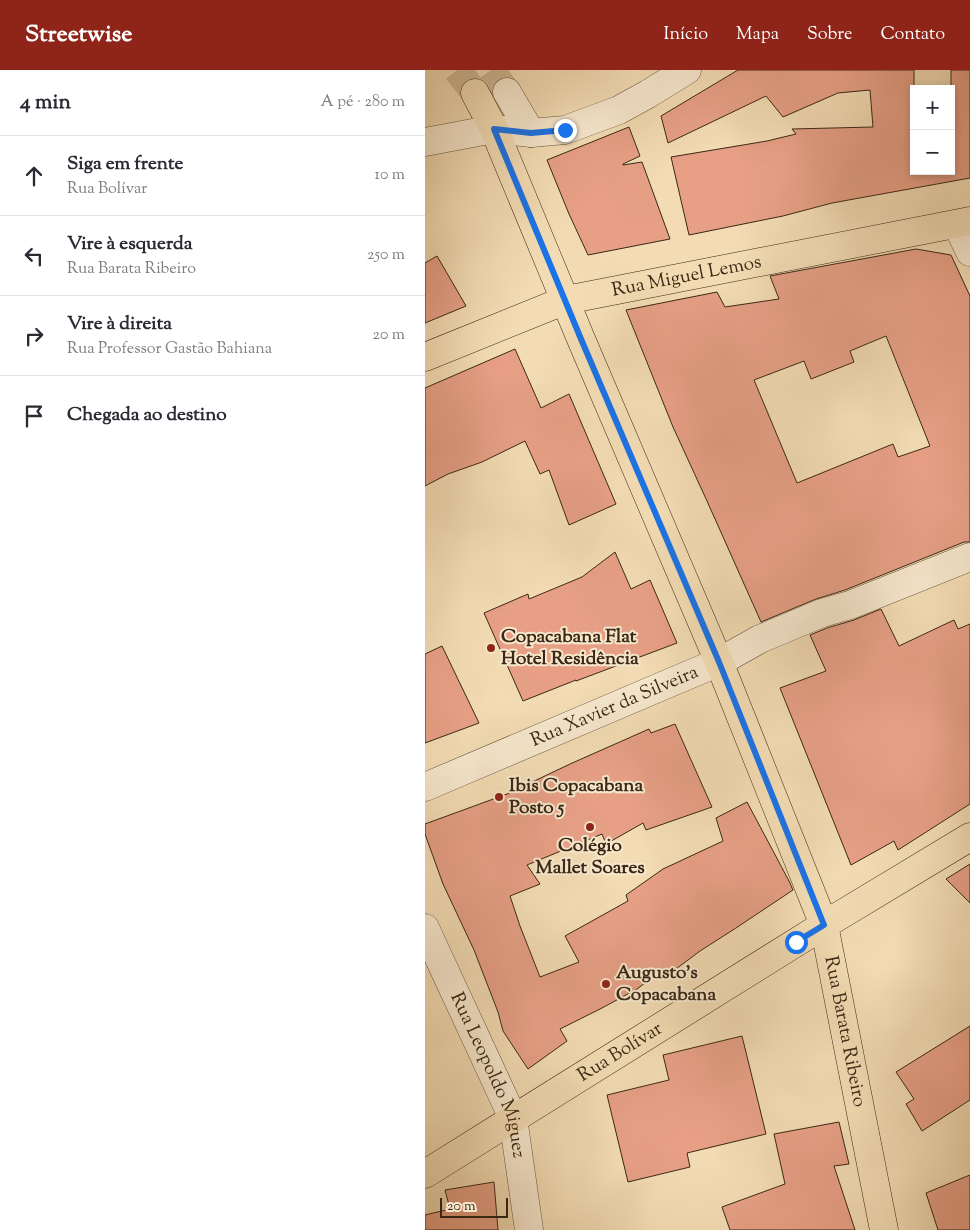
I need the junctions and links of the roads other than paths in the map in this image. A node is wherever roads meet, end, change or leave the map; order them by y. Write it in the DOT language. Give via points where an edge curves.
graph roads {
  1 [pos="687,70"];
  2 [pos="507,92"];
  3 [pos="475,94"];
  4 [pos="494,129"];
  5 [pos="531,133"];
  6 [pos="425,142"];
  7 [pos="963,222"];
  8 [pos="970,252"];
  9 [pos="566,300"];
  10 [pos="425,357"];
  11 [pos="970,557"];
  12 [pos="719,662"];
  13 [pos="425,787"];
  14 [pos="970,838"];
  15 [pos="824,925"];
  16 [pos="425,928"];
  17 [pos="513,1118"];
  18 [pos="425,1174"];
  19 [pos="529,1230"];
  20 [pos="884,1230"];
  1 -- 5 [label="street" via="619,110 565,130"];
  2 -- 5 [label="street"];
  3 -- 4 [label="main road, Rua Barata Ribeiro"];
  4 -- 5 [label="street"];
  4 -- 6 [label="street"];
  4 -- 9 [label="main road, Rua Barata Ribeiro"];
  7 -- 8 [label="street"];
  7 -- 9 [label="main road, Rua Miguel Lemos"];
  9 -- 10 [label="main road, Rua Miguel Lemos"];
  9 -- 12 [label="main road, Rua Barata Ribeiro"];
  11 -- 12 [label="street, Rua Xavier da Silveira" via="804,620"];
  12 -- 13 [label="street, Rua Xavier da Silveira"];
  12 -- 15 [label="main road, Rua Barata Ribeiro"];
  14 -- 15 [label="main road, Rua Bolívar"];
  15 -- 17 [label="main road, Rua Bolívar"];
  15 -- 20 [label="main road, Rua Barata Ribeiro"];
  16 -- 17 [label="street, Rua Leopoldo Miguez"];
  17 -- 18 [label="main road, Rua Bolívar"];
  17 -- 19 [label="street, Rua Leopoldo Miguez"];
}
